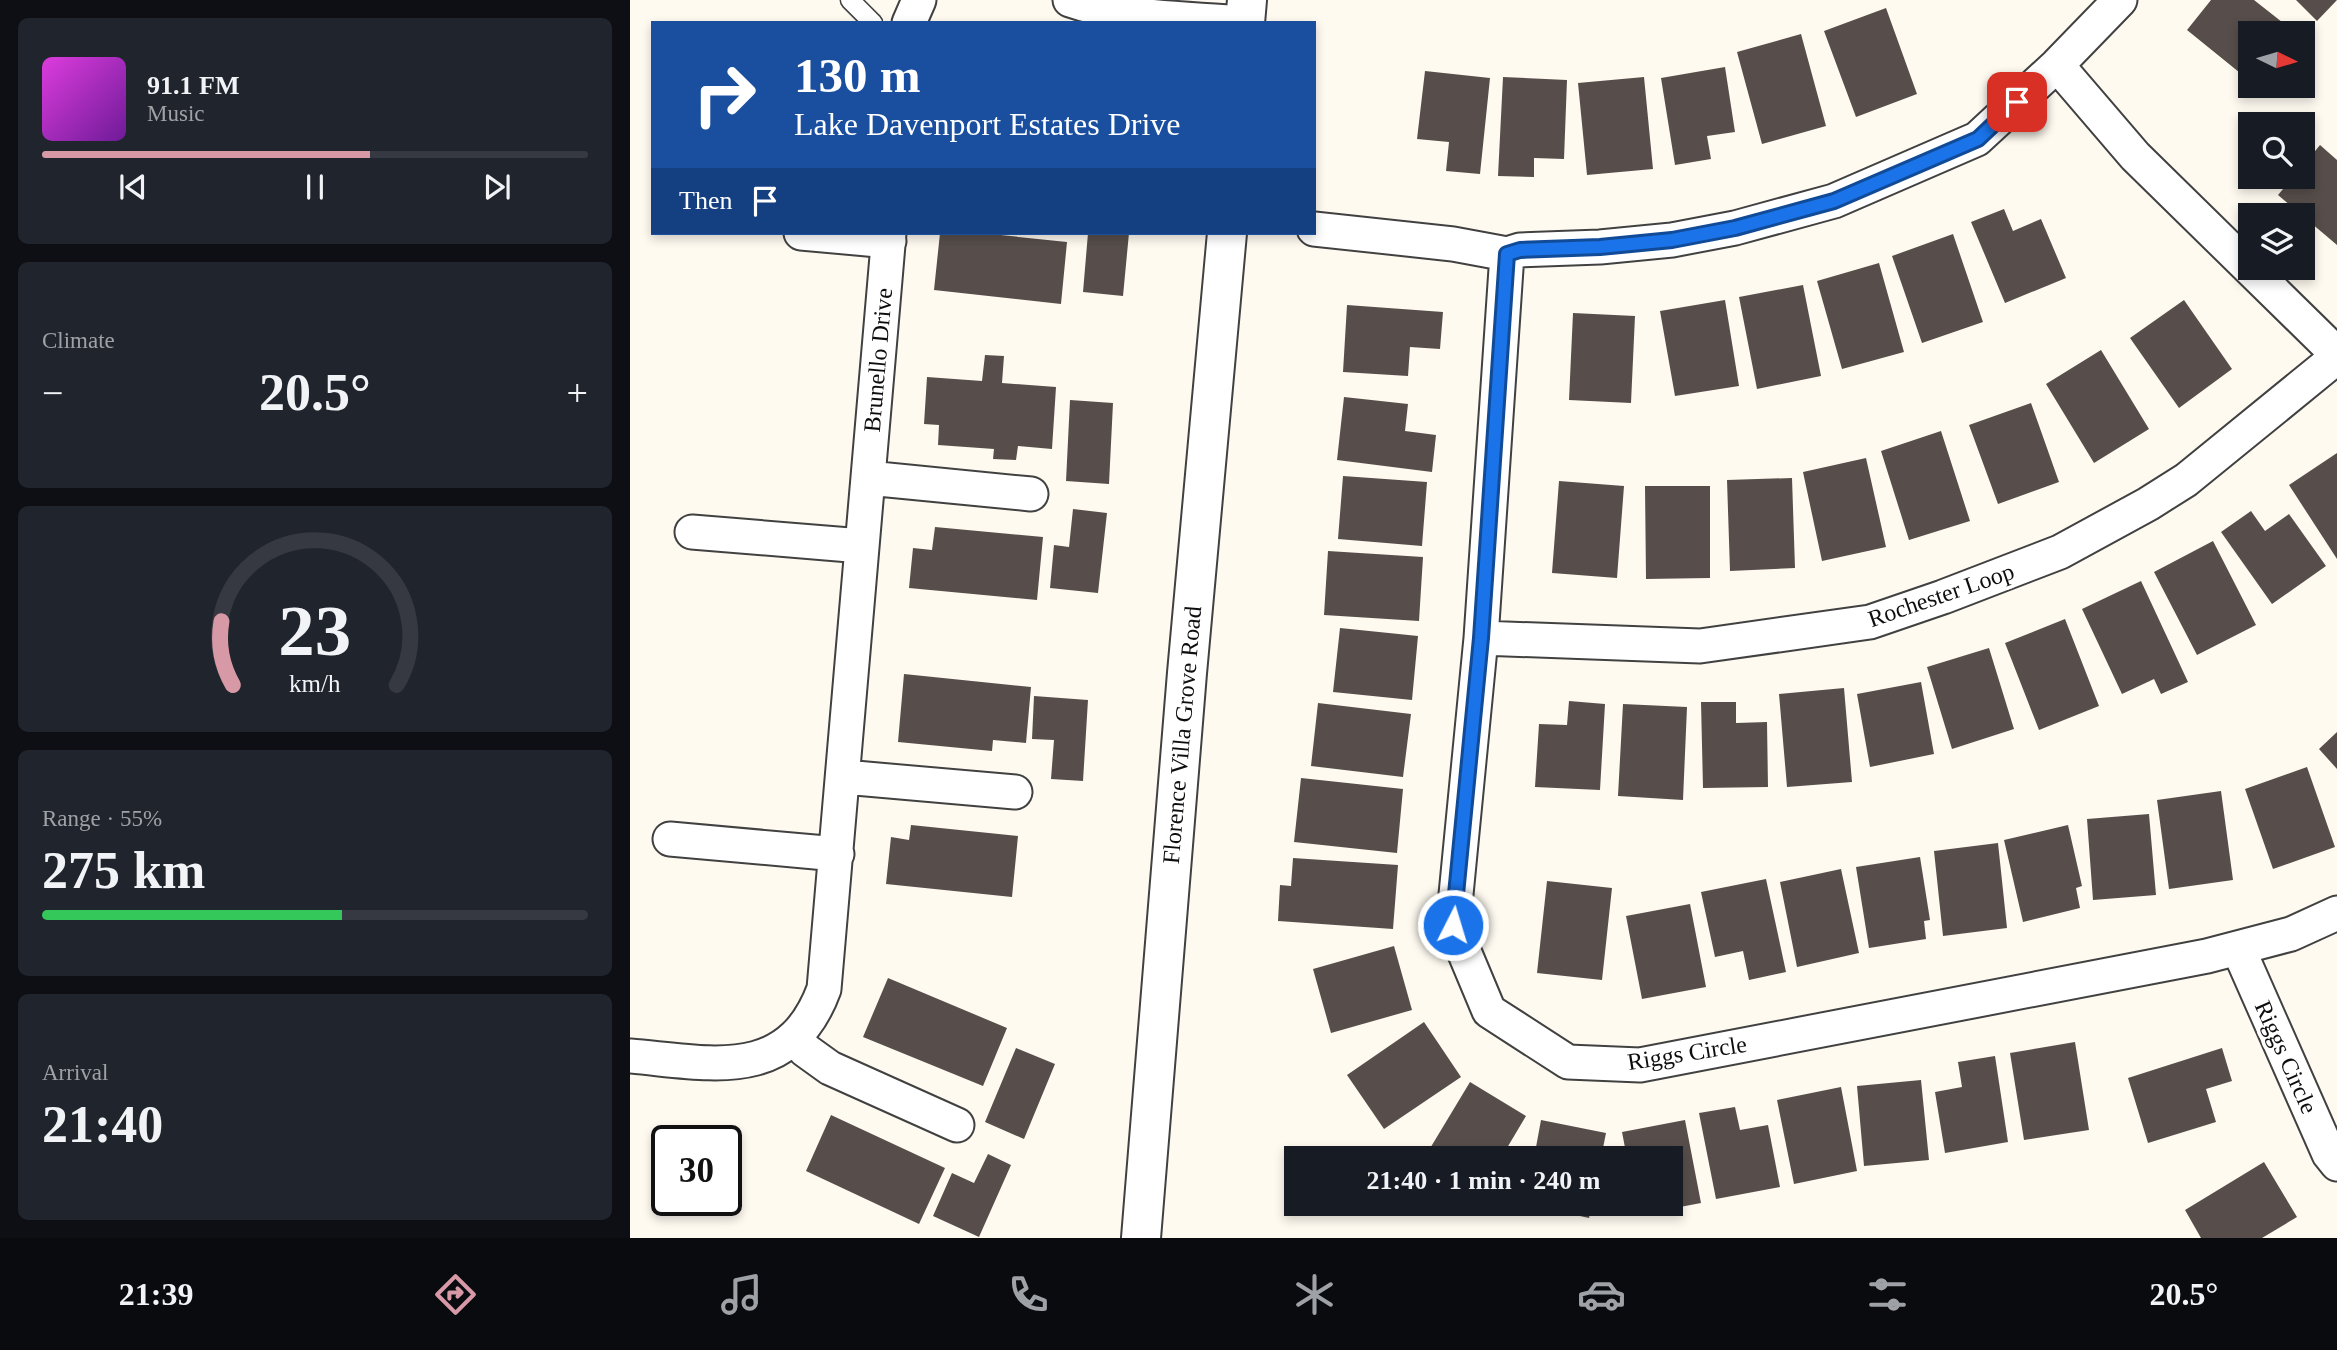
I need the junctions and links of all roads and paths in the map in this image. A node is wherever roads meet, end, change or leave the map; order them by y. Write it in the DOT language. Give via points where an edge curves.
graph roads {
  1 [pos="850,0"];
  2 [pos="919,0"];
  3 [pos="1070,0"];
  4 [pos="1247,0"];
  5 [pos="2120,0"];
  6 [pos="871,21"];
  7 [pos="910,21"];
  8 [pos="1220,21"];
  9 [pos="1244,21"];
  10 [pos="2057,65"];
  11 [pos="1316,229"];
  12 [pos="845,235"];
  13 [pos="1227,235"];
  14 [pos="889,237"];
  15 [pos="1507,254"];
  16 [pos="2337,356"];
  17 [pos="868,478"];
  18 [pos="1031,494"];
  19 [pos="692,532"];
  20 [pos="862,546"];
  21 [pos="1481,638"];
  22 [pos="844,777"];
  23 [pos="1015,792"];
  24 [pos="670,839"];
  25 [pos="837,853"];
  26 [pos="2337,913"];
  27 [pos="2238,948"];
  28 [pos="796,1037"];
  29 [pos="630,1056"];
  30 [pos="957,1125"];
  31 [pos="2337,1164"];
  32 [pos="1141,1238"];
  1 -- 6 [label="lane"];
  2 -- 7 [label="street"];
  3 -- 8 [label="street" via="1138,14"];
  4 -- 9 [label="street"];
  5 -- 10 [label="street"];
  10 -- 15 [label="street" via="1978,139 1834,201 1672,240"];
  10 -- 16 [label="street" via="2135,156"];
  11 -- 15 [label="street"];
  12 -- 14 [label="street, Brunello Drive"];
  13 -- 32 [label="street, Florence Villa Grove Road"];
  14 -- 17 [label="street, Brunello Drive"];
  15 -- 21 [label="street, Riggs Circle"];
  16 -- 21 [label="street, Rochester Loop" via="2186,480 2148,504 2060,552 1870,622 1700,646"];
  17 -- 18 [label="street"];
  17 -- 20 [label="street, Brunello Drive"];
  19 -- 20 [label="street"];
  20 -- 22 [label="street, Brunello Drive"];
  21 -- 27 [label="street, Riggs Circle" via="1453,925 1489,1011 1568,1062 1640,1065"];
  22 -- 23 [label="street"];
  22 -- 25 [label="street, Brunello Drive"];
  24 -- 25 [label="street"];
  25 -- 28 [label="street, Brunello Drive" via="824,989"];
  26 -- 27 [label="street, Riggs Circle" via="2291,934"];
  27 -- 31 [label="street, Riggs Circle"];
  28 -- 29 [label="street, Brunello Drive" via="745,1062"];
  28 -- 30 [label="street" via="830,1068"];
}
